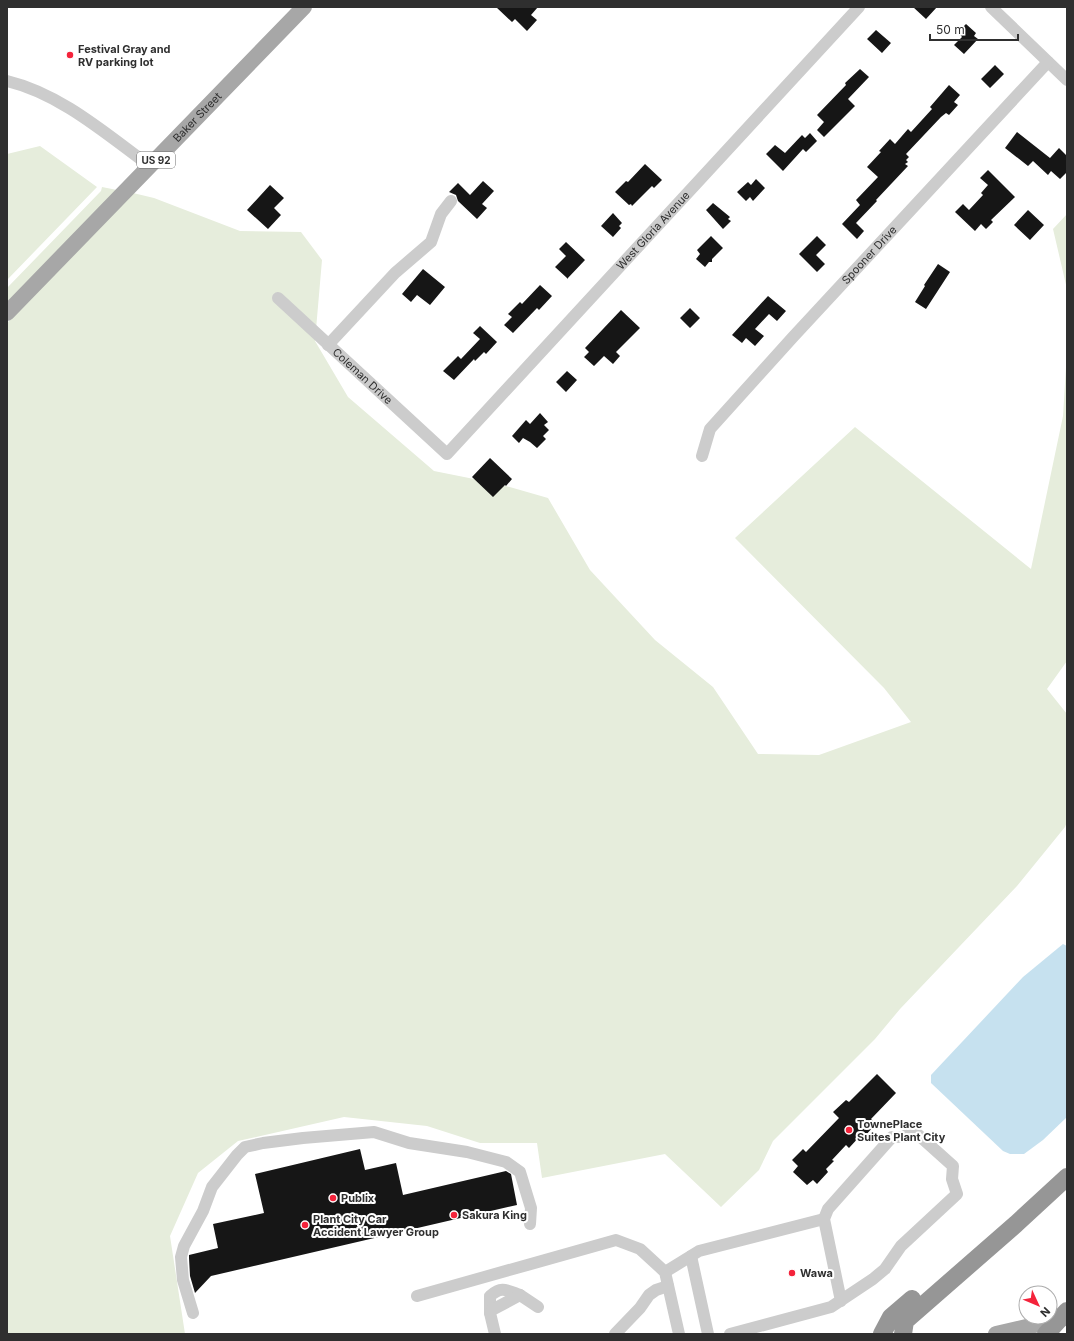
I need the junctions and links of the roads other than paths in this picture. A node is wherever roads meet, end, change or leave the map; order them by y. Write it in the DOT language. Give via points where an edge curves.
graph roads {
  1 [pos="304,7"];
  2 [pos="859,7"];
  3 [pos="991,7"];
  4 [pos="1048,62"];
  5 [pos="1067,80"];
  6 [pos="7,81"];
  7 [pos="150,166"];
  8 [pos="451,201"];
  9 [pos="278,298"];
  10 [pos="7,313"];
  11 [pos="328,345"];
  12 [pos="447,454"];
  13 [pos="702,456"];
  14 [pos="1061,1183"];
  15 [pos="824,1219"];
  16 [pos="530,1224"];
  17 [pos="691,1256"];
  18 [pos="665,1272"];
  19 [pos="668,1286"];
  20 [pos="417,1296"];
  21 [pos="841,1301"];
  22 [pos="538,1307"];
  23 [pos="1067,1311"];
  24 [pos="193,1313"];
  25 [pos="1067,1318"];
  26 [pos="495,1334"];
  27 [pos="615,1334"];
  28 [pos="679,1334"];
  29 [pos="708,1334"];
  30 [pos="730,1334"];
  31 [pos="882,1334"];
  32 [pos="903,1334"];
  33 [pos="996,1334"];
  34 [pos="1046,1334"];
  1 -- 7 [label="main road, Baker Street / US 92"];
  2 -- 12 [label="street, West Gloria Avenue"];
  3 -- 4 [label="street"];
  4 -- 5 [label="street"];
  4 -- 13 [label="street, Spooner Drive" via="710,429"];
  6 -- 7 [label="street" via="62,103"];
  7 -- 10 [label="main road, Baker Street / US 92"];
  8 -- 11 [label="street" via="441,214 431,242 395,273"];
  9 -- 11 [label="street, Coleman Drive"];
  11 -- 12 [label="street, Coleman Drive"];
  14 -- 31 [label="highway" via="992,1231 891,1317"];
  14 -- 32 [label="highway" via="905,1321"];
  15 -- 17 [label="street" via="699,1251"];
  15 -- 21 [label="street"];
  15 -- 21 [label="street" via="828,1209 892,1138 903,1137 914,1131 953,1166 952,1179 957,1194 901,1246 885,1269"];
  16 -- 24 [label="street" via="531,1208 520,1172 506,1162 374,1132 303,1138 245,1147 212,1187 204,1211 184,1246 181,1257 183,1280"];
  17 -- 18 [label="street"];
  17 -- 29 [label="street"];
  18 -- 19 [label="street"];
  18 -- 20 [label="street" via="640,1249 616,1240"];
  19 -- 27 [label="street" via="649,1295"];
  19 -- 28 [label="street"];
  21 -- 30 [label="street" via="832,1307"];
  22 -- 26 [label="street" via="520,1295 492,1310 490,1313"];
  23 -- 34 [label="highway, bridge"];
  25 -- 33 [label="main road"];
}
